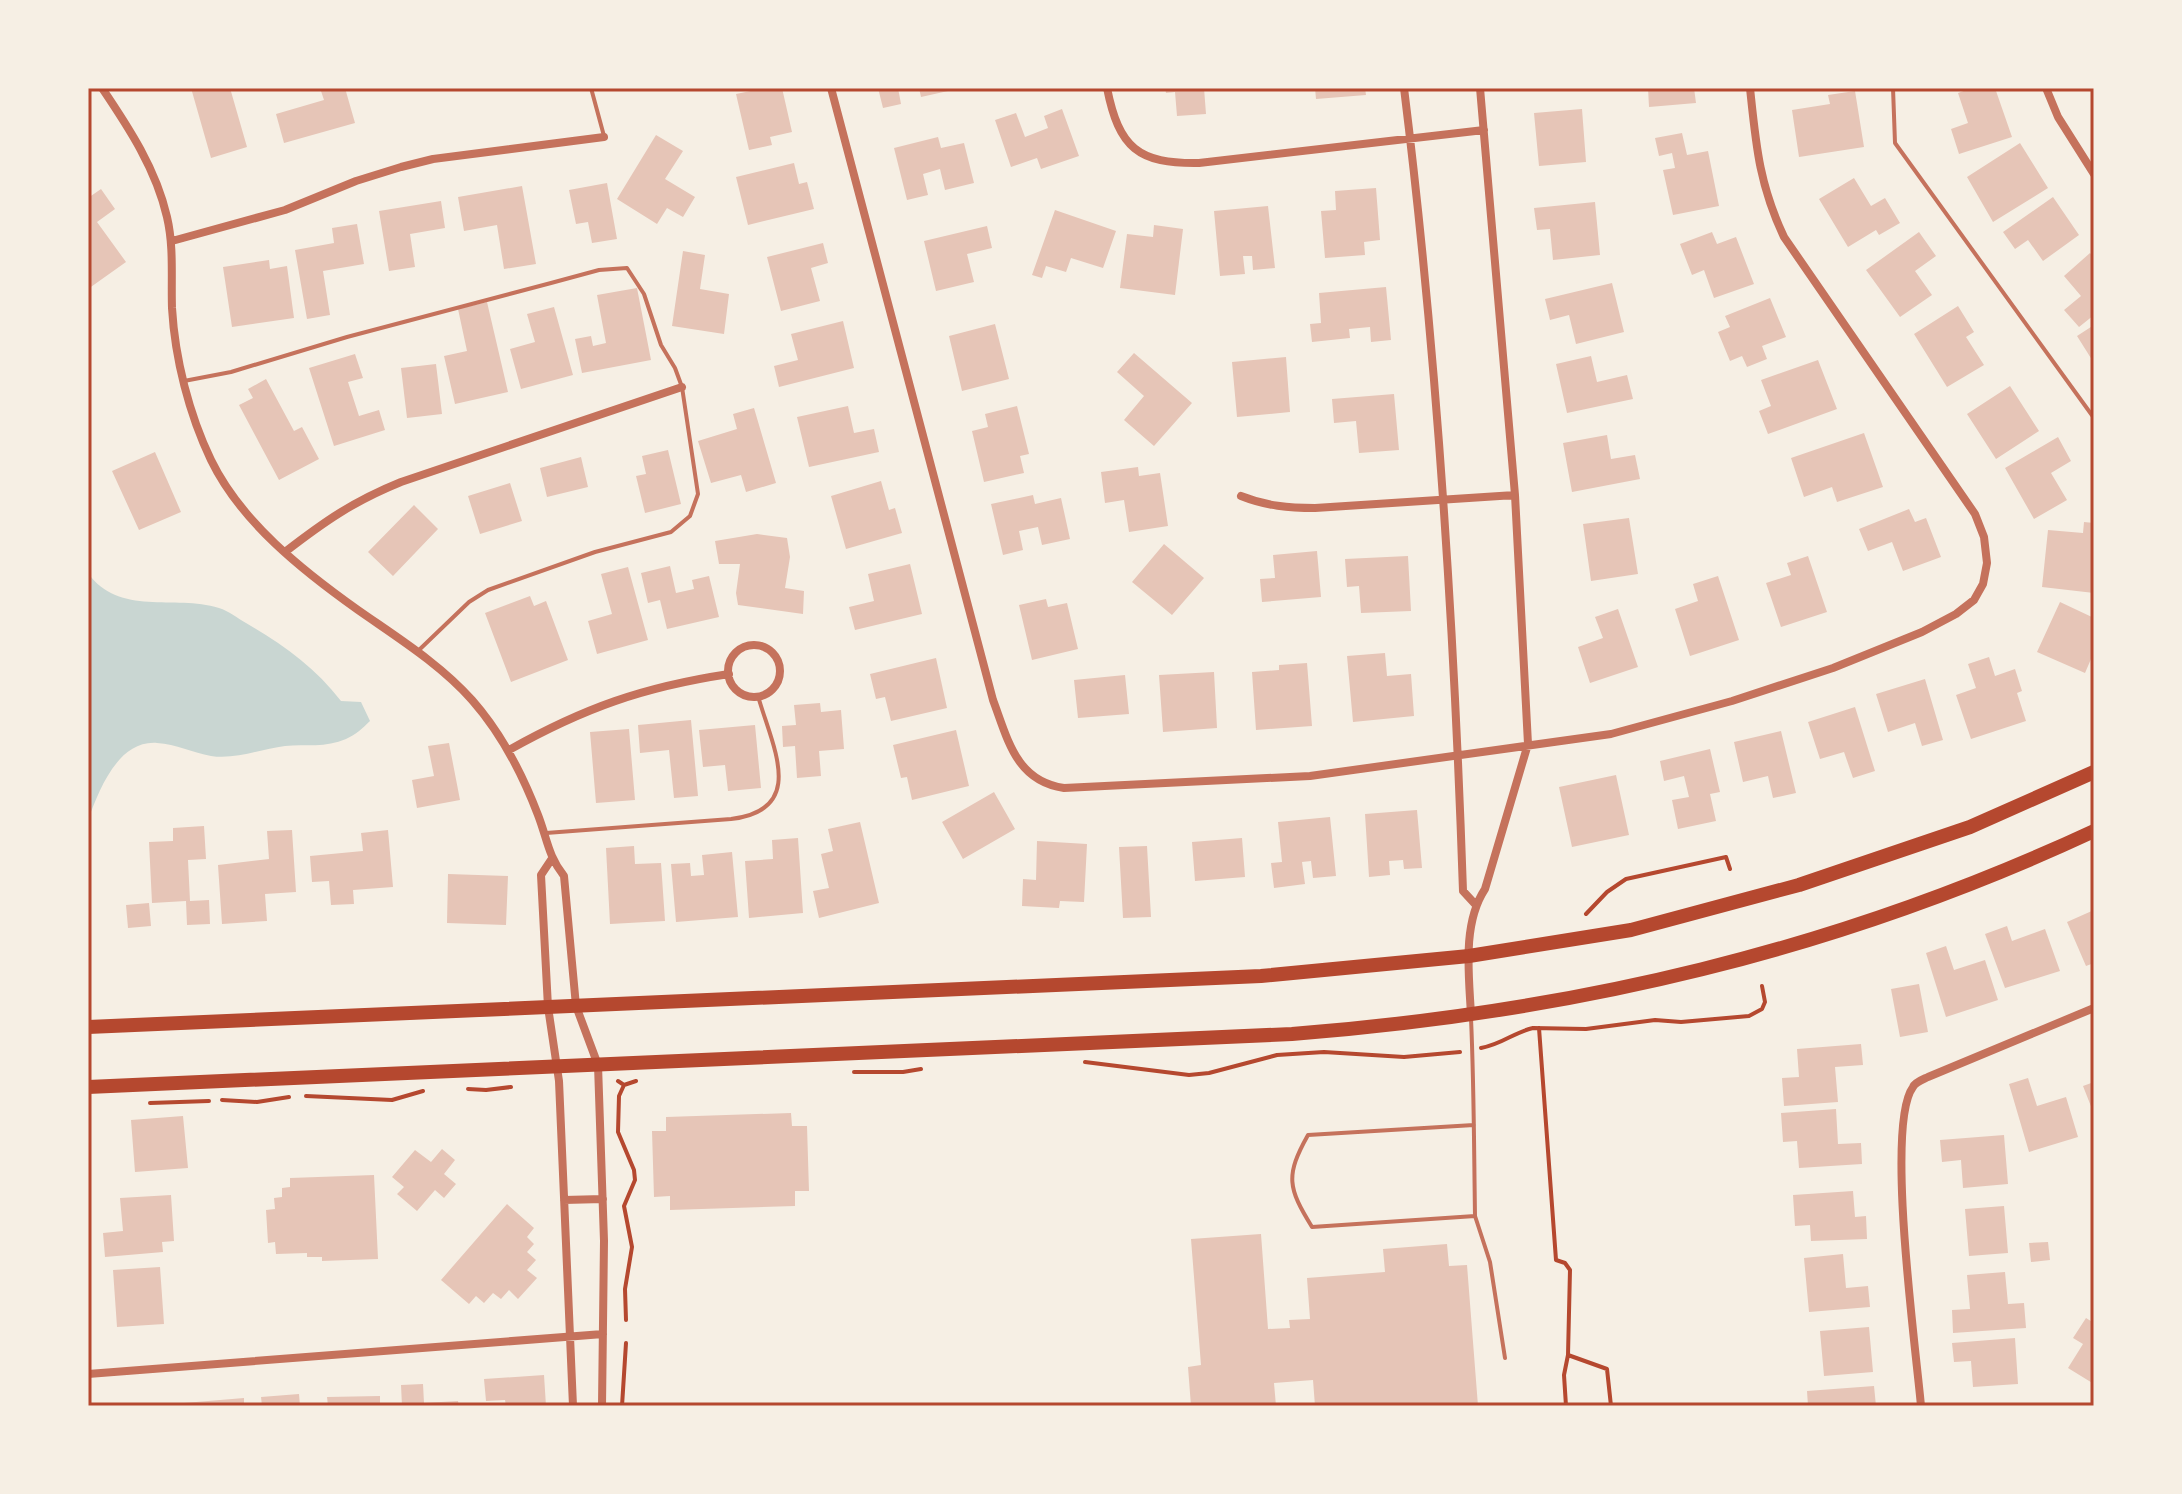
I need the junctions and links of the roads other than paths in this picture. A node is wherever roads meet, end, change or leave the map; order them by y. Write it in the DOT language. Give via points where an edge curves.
graph roads {
  1 [pos="102,88"];
  2 [pos="591,88"];
  3 [pos="831,88"];
  4 [pos="1107,88"];
  5 [pos="1404,88"];
  6 [pos="1480,88"];
  7 [pos="1750,88"];
  8 [pos="1893,88"];
  9 [pos="2046,88"];
  10 [pos="1484,130"];
  11 [pos="604,137"];
  12 [pos="1410,137"];
  13 [pos="2094,174"];
  14 [pos="172,241"];
  15 [pos="184,381"];
  16 [pos="682,387"];
  17 [pos="2094,418"];
  18 [pos="1515,495"];
  19 [pos="1241,496"];
  20 [pos="1443,499"];
  21 [pos="285,552"];
  22 [pos="418,651"];
  23 [pos="729,674"];
  24 [pos="758,696"];
  25 [pos="1528,744"];
  26 [pos="509,750"];
  27 [pos="1459,754"];
  28 [pos="2094,772"];
  29 [pos="2094,831"];
  30 [pos="544,833"];
  31 [pos="551,860"];
  32 [pos="1475,904"];
  33 [pos="1469,956"];
  34 [pos="576,1006"];
  35 [pos="548,1007"];
  36 [pos="2094,1008"];
  37 [pos="1471,1016"];
  38 [pos="88,1027"];
  39 [pos="598,1065"];
  40 [pos="558,1067"];
  41 [pos="88,1087"];
  42 [pos="1474,1125"];
  43 [pos="603,1199"];
  44 [pos="564,1200"];
  45 [pos="1475,1216"];
  46 [pos="603,1334"];
  47 [pos="570,1336"];
  48 [pos="1505,1358"];
  49 [pos="88,1374"];
  50 [pos="573,1406"];
  51 [pos="602,1406"];
  52 [pos="1921,1406"];
  1 -- 14 [label="street" via="146,158"];
  2 -- 11 [label="lane"];
  3 -- 27 [label="street" via="993,700 1021,766 1041,782 1064,788 1310,776"];
  4 -- 12 [label="street" via="1123,136 1135,150 1170,163"];
  5 -- 12 [label="street"];
  6 -- 10 [label="street"];
  7 -- 25 [label="street" via="1757,161 1784,237 1975,514 1987,563 1983,584 1974,600 1956,614 1833,668 1611,734"];
  8 -- 17 [label="lane" via="1895,143"];
  9 -- 13 [label="street"];
  10 -- 12 [label="street"];
  10 -- 18 [label="street"];
  11 -- 14 [label="street" via="433,159 356,181 285,210"];
  12 -- 20 [label="street"];
  14 -- 15 [label="street" via="172,309"];
  15 -- 16 [label="lane" via="563,279 627,268 644,294"];
  15 -- 21 [label="street" via="224,486"];
  16 -- 21 [label="street" via="374,493 330,517"];
  16 -- 22 [label="lane" via="698,494 690,516 671,532 488,590"];
  18 -- 20 [label="street"];
  18 -- 25 [label="street"];
  19 -- 20 [label="street" via="1287,508"];
  20 -- 27 [label="street"];
  21 -- 22 [label="street"];
  22 -- 26 [label="street" via="470,698"];
  23 -- 24 [label="street" via="739,692"];
  23 -- 24 [label="street" via="730,661 741,648 758,645 770,650 780,665 779,678"];
  23 -- 26 [label="street" via="629,694"];
  24 -- 30 [label="lane" via="780,782 760,813"];
  25 -- 27 [label="street"];
  25 -- 32 [label="street" via="1485,889"];
  26 -- 30 [label="street"];
  27 -- 32 [label="street" via="1463,891"];
  28 -- 33 [label="main road" via="1970,827 1799,885 1631,930"];
  29 -- 37 [label="main road" via="1923,903 1790,947 1618,990"];
  30 -- 31 [label="street"];
  31 -- 34 [label="street" via="564,876"];
  31 -- 35 [label="street" via="541,875"];
  32 -- 33 [label="street"];
  33 -- 34 [label="main road" via="1261,976"];
  33 -- 37 [label="street"];
  34 -- 35 [label="main road"];
  34 -- 39 [label="street"];
  35 -- 38 [label="main road"];
  35 -- 40 [label="street"];
  36 -- 52 [label="street" via="1913,1085 1901,1129 1901,1161"];
  37 -- 39 [label="main road" via="1292,1034"];
  37 -- 42 [label="lane"];
  39 -- 40 [label="main road"];
  39 -- 43 [label="street"];
  40 -- 41 [label="main road"];
  40 -- 44 [label="street"];
  42 -- 45 [label="lane"];
  42 -- 45 [label="lane" via="1308,1135 1294,1160 1293,1196 1312,1227"];
  43 -- 44 [label="street"];
  43 -- 46 [label="street"];
  44 -- 47 [label="street"];
  45 -- 48 [label="lane" via="1490,1262"];
  46 -- 47 [label="street"];
  46 -- 51 [label="street"];
  47 -- 49 [label="street"];
  47 -- 50 [label="street"];
}
